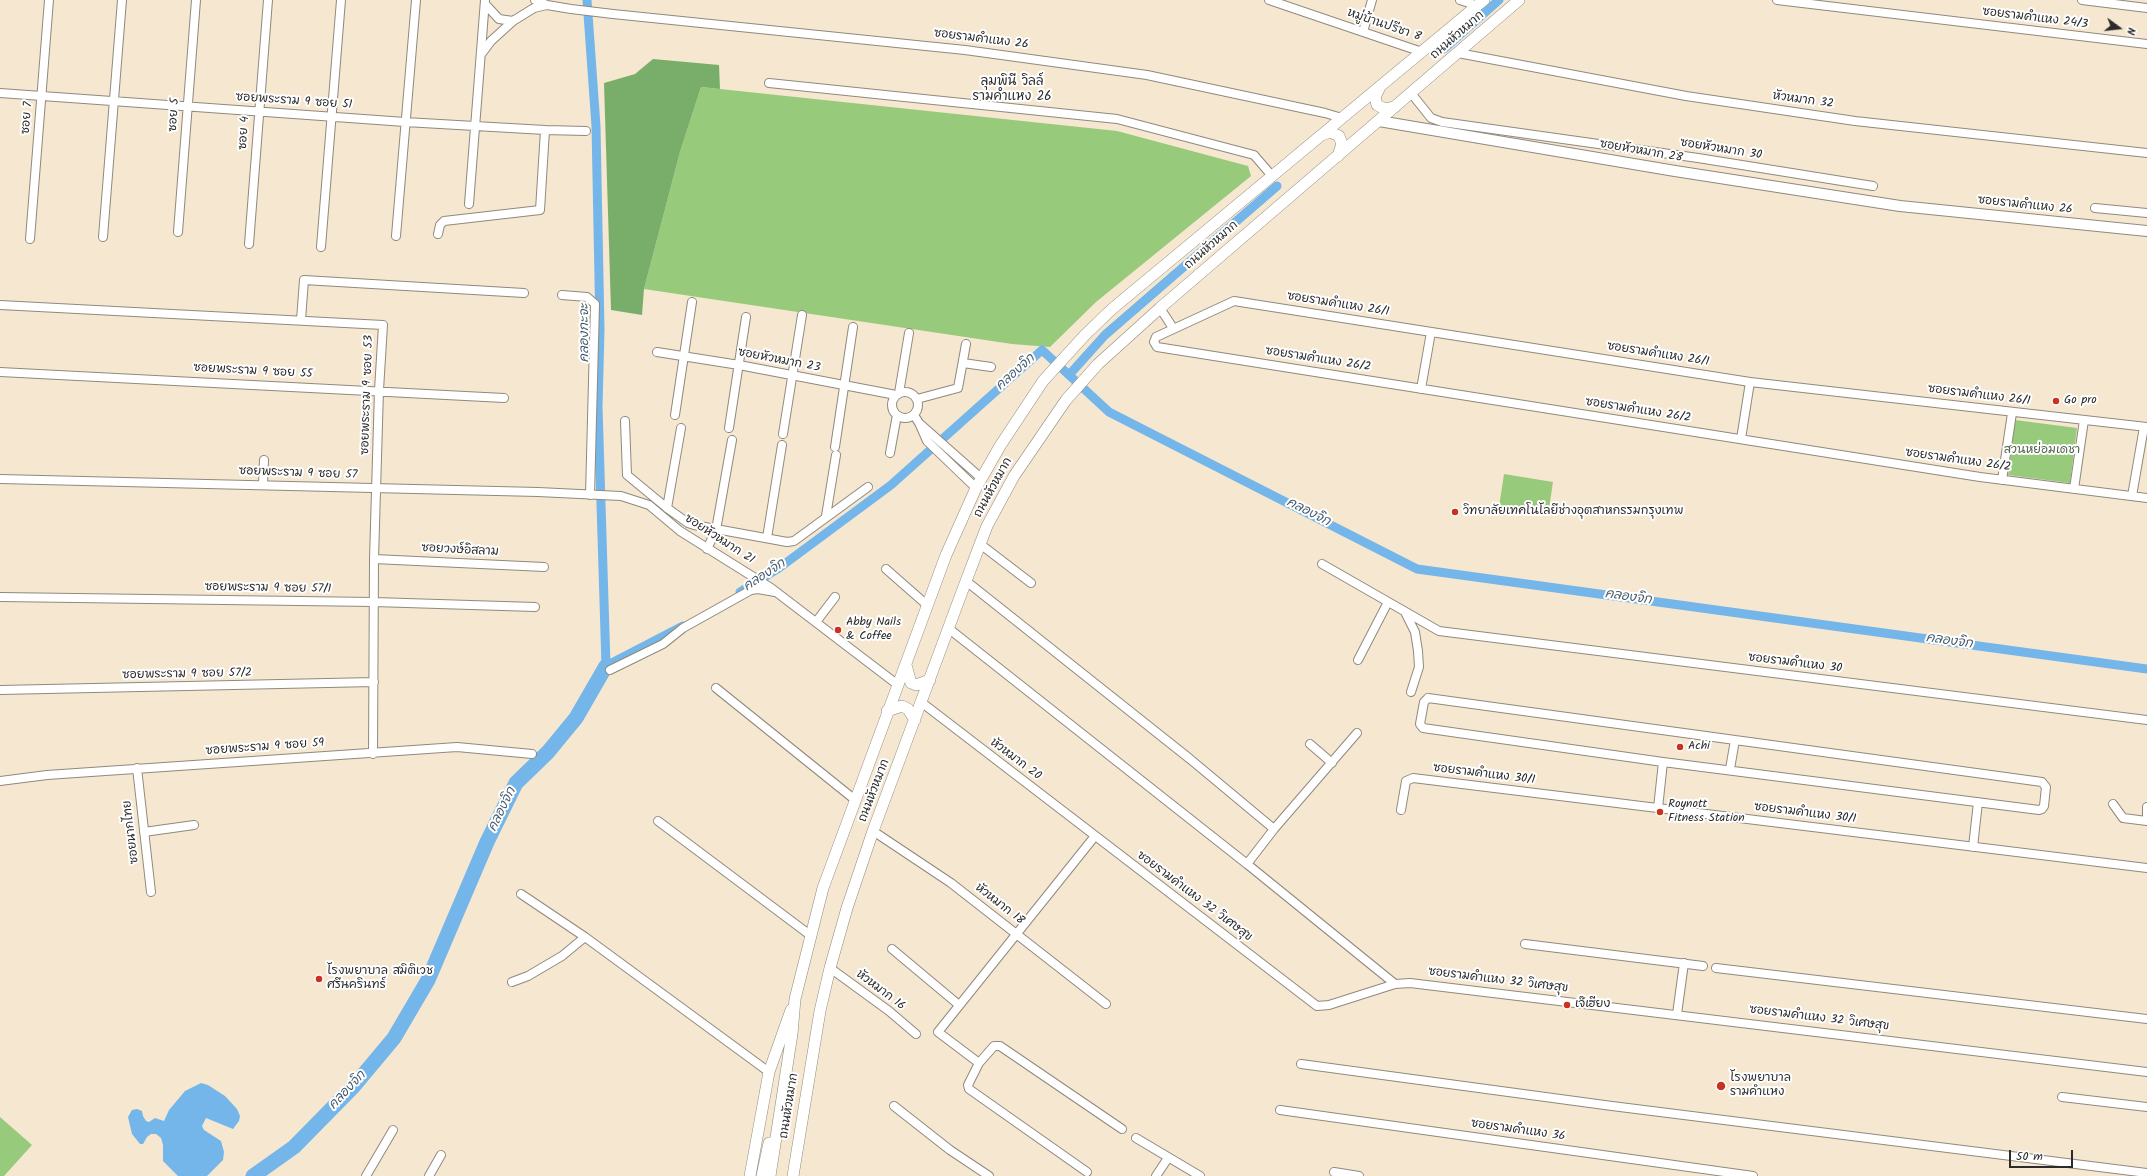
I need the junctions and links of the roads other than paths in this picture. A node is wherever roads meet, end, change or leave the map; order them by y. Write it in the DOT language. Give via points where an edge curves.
graph roads {
  1 [pos="49,0"];
  2 [pos="122,0"];
  3 [pos="196,0"];
  4 [pos="268,0"];
  5 [pos="341,0"];
  6 [pos="416,0"];
  7 [pos="535,0"];
  8 [pos="1270,0"];
  9 [pos="1372,0"];
  10 [pos="1460,0"];
  11 [pos="1519,0"];
  12 [pos="1778,0"];
  13 [pos="2082,0"];
  14 [pos="485,2"];
  15 [pos="1481,3"];
  16 [pos="547,5"];
  17 [pos="2147,8"];
  18 [pos="513,21"];
  19 [pos="1363,32"];
  20 [pos="2147,44"];
  21 [pos="1422,52"];
  22 [pos="482,53"];
  23 [pos="1458,54"];
  24 [pos="769,83"];
  25 [pos="1380,87"];
  26 [pos="0,93"];
  27 [pos="1411,93"];
  28 [pos="42,96"];
  29 [pos="114,101"];
  30 [pos="187,106"];
  31 [pos="1395,107"];
  32 [pos="258,111"];
  33 [pos="332,116"];
  34 [pos="1342,118"];
  35 [pos="1379,121"];
  36 [pos="405,122"];
  37 [pos="476,126"];
  38 [pos="545,130"];
  39 [pos="586,130"];
  40 [pos="1321,136"];
  41 [pos="2147,153"];
  42 [pos="1338,156"];
  43 [pos="1272,176"];
  44 [pos="1873,186"];
  45 [pos="469,204"];
  46 [pos="1900,206"];
  47 [pos="2095,208"];
  48 [pos="2147,213"];
  49 [pos="178,232"];
  50 [pos="2147,232"];
  51 [pos="438,234"];
  52 [pos="396,236"];
  53 [pos="103,237"];
  54 [pos="30,239"];
  55 [pos="249,244"];
  56 [pos="321,247"];
  57 [pos="524,293"];
  58 [pos="562,295"];
  59 [pos="692,302"];
  60 [pos="0,305"];
  61 [pos="1160,308"];
  62 [pos="802,315"];
  63 [pos="746,317"];
  64 [pos="301,320"];
  65 [pos="853,327"];
  66 [pos="1173,328"];
  67 [pos="1431,332"];
  68 [pos="909,333"];
  69 [pos="966,344"];
  70 [pos="657,352"];
  71 [pos="684,357"];
  72 [pos="963,363"];
  73 [pos="739,365"];
  74 [pos="991,367"];
  75 [pos="0,372"];
  76 [pos="792,376"];
  77 [pos="1750,382"];
  78 [pos="845,386"];
  79 [pos="1421,389"];
  80 [pos="379,390"];
  81 [pos="898,394"];
  82 [pos="504,398"];
  83 [pos="917,399"];
  84 [pos="2012,413"];
  85 [pos="676,415"];
  86 [pos="897,415"];
  87 [pos="914,415"];
  88 [pos="2084,420"];
  89 [pos="625,421"];
  90 [pos="919,423"];
  91 [pos="2146,427"];
  92 [pos="681,428"];
  93 [pos="729,428"];
  94 [pos="783,434"];
  95 [pos="1741,439"];
  96 [pos="732,440"];
  97 [pos="782,445"];
  98 [pos="835,447"];
  99 [pos="890,453"];
  100 [pos="836,455"];
  101 [pos="264,460"];
  102 [pos="0,479"];
  103 [pos="2002,480"];
  104 [pos="978,483"];
  105 [pos="262,484"];
  106 [pos="868,487"];
  107 [pos="377,488"];
  108 [pos="2074,489"];
  109 [pos="592,495"];
  110 [pos="2132,496"];
  111 [pos="2147,498"];
  112 [pos="667,508"];
  113 [pos="826,516"];
  114 [pos="716,530"];
  115 [pos="767,538"];
  116 [pos="980,544"];
  117 [pos="708,548"];
  118 [pos="374,559"];
  119 [pos="1322,564"];
  120 [pos="544,567"];
  121 [pos="886,569"];
  122 [pos="966,581"];
  123 [pos="1031,583"];
  124 [pos="774,590"];
  125 [pos="0,597"];
  126 [pos="835,597"];
  127 [pos="374,602"];
  128 [pos="1388,602"];
  129 [pos="927,605"];
  130 [pos="535,607"];
  131 [pos="1404,611"];
  132 [pos="816,622"];
  133 [pos="948,628"];
  134 [pos="1358,660"];
  135 [pos="906,664"];
  136 [pos="610,670"];
  137 [pos="930,680"];
  138 [pos="374,682"];
  139 [pos="898,685"];
  140 [pos="716,688"];
  141 [pos="0,690"];
  142 [pos="1410,692"];
  143 [pos="922,702"];
  144 [pos="887,711"];
  145 [pos="915,720"];
  146 [pos="2147,720"];
  147 [pos="1357,733"];
  148 [pos="1735,740"];
  149 [pos="1310,744"];
  150 [pos="373,754"];
  151 [pos="532,754"];
  152 [pos="1663,762"];
  153 [pos="1332,763"];
  154 [pos="137,768"];
  155 [pos="1730,769"];
  156 [pos="0,781"];
  157 [pos="854,799"];
  158 [pos="1978,802"];
  159 [pos="2113,804"];
  160 [pos="2147,807"];
  161 [pos="1658,808"];
  162 [pos="1401,810"];
  163 [pos="658,821"];
  164 [pos="2147,822"];
  165 [pos="194,825"];
  166 [pos="1274,829"];
  167 [pos="873,831"];
  168 [pos="144,832"];
  169 [pos="1095,836"];
  170 [pos="1973,847"];
  171 [pos="1247,864"];
  172 [pos="2147,868"];
  173 [pos="151,892"];
  174 [pos="521,894"];
  175 [pos="1016,934"];
  176 [pos="810,935"];
  177 [pos="585,937"];
  178 [pos="1525,944"];
  179 [pos="892,949"];
  180 [pos="1684,963"];
  181 [pos="1703,966"];
  182 [pos="830,968"];
  183 [pos="1716,968"];
  184 [pos="512,982"];
  185 [pos="1396,984"];
  186 [pos="795,998"];
  187 [pos="1106,1004"];
  188 [pos="959,1005"];
  189 [pos="1677,1014"];
  190 [pos="2147,1019"];
  191 [pos="916,1034"];
  192 [pos="979,1063"];
  193 [pos="1301,1064"];
  194 [pos="769,1072"];
  195 [pos="2147,1072"];
  196 [pos="2062,1097"];
  197 [pos="782,1101"];
  198 [pos="894,1106"];
  199 [pos="2147,1108"];
  200 [pos="1280,1110"];
  201 [pos="1122,1129"];
  202 [pos="393,1130"];
  203 [pos="1136,1138"];
  204 [pos="441,1155"];
  205 [pos="1168,1158"];
  206 [pos="1086,1172"];
  207 [pos="1334,1172"];
  208 [pos="2147,1173"];
  209 [pos="366,1176"];
  210 [pos="429,1176"];
  211 [pos="750,1176"];
  212 [pos="762,1176"];
  213 [pos="770,1176"];
  214 [pos="793,1176"];
  215 [pos="989,1176"];
  216 [pos="1156,1176"];
  217 [pos="1200,1176"];
  218 [pos="1358,1176"];
  219 [pos="1753,1176"];
  1 -- 28 [label="street, ซอย 7"];
  2 -- 29 [label="street"];
  3 -- 30 [label="street, ซอย 5"];
  4 -- 32 [label="street, ซอย 4"];
  5 -- 33 [label="street"];
  6 -- 36 [label="street"];
  7 -- 16 [label="street, ซอยรามคำแหง 26"];
  8 -- 19 [label="street, หมู่บ้านปรีชา 8"];
  9 -- 19 [label="street"];
  10 -- 15 [label="street"];
  11 -- 23 [label="main road, ถนนหัวหมาก"];
  12 -- 20 [label="street, ซอยรามคำแหง 24/3"];
  13 -- 17 [label="street"];
  14 -- 18 [label="street" via="499,19"];
  14 -- 22 [label="street"];
  15 -- 21 [label="main road, ถนนหัวหมาก"];
  16 -- 18 [label="street" via="534,8"];
  16 -- 34 [label="street, ซอยรามคำแหง 26" via="965,50 1147,75"];
  18 -- 22 [label="street"];
  19 -- 21 [label="street, หมู่บ้านปรีชา 8"];
  21 -- 25 [label="main road, ถนนหัวหมาก"];
  22 -- 37 [label="street"];
  23 -- 27 [label="main road, ถนนหัวหมาก"];
  23 -- 41 [label="street, หัวหมาก 32" via="1686,96 1847,120"];
  24 -- 43 [label="street" via="1117,119 1254,155"];
  25 -- 31 [label="main road" via="1375,97 1377,105 1385,109"];
  25 -- 34 [label="main road, ถนนหัวหมาก"];
  26 -- 28 [label="street, ซอยพระราม 9 ซอย 51"];
  27 -- 31 [label="main road, ถนนหัวหมาก"];
  27 -- 44 [label="street, ซอยหัวหมาก 30" via="1431,118 1442,122"];
  28 -- 29 [label="street, ซอยพระราม 9 ซอย 51"];
  28 -- 54 [label="street, ซอย 7"];
  29 -- 30 [label="street, ซอยพระราม 9 ซอย 51"];
  29 -- 53 [label="street"];
  30 -- 32 [label="street, ซอยพระราม 9 ซอย 51"];
  30 -- 49 [label="street, ซอย 5"];
  31 -- 35 [label="main road, ถนนหัวหมาก"];
  32 -- 33 [label="street, ซอยพระราม 9 ซอย 51"];
  32 -- 55 [label="street, ซอย 4"];
  33 -- 36 [label="street, ซอยพระราม 9 ซอย 51"];
  33 -- 56 [label="street"];
  34 -- 40 [label="main road, ถนนหัวหมาก"];
  35 -- 42 [label="main road, ถนนหัวหมาก"];
  35 -- 46 [label="street, ซอยหัวหมาก 28"];
  36 -- 37 [label="street, ซอยพระราม 9 ซอย 51"];
  36 -- 52 [label="street"];
  37 -- 38 [label="street, ซอยพระราม 9 ซอย 51"];
  37 -- 45 [label="street"];
  38 -- 39 [label="street, ซอยพระราม 9 ซอย 51"];
  38 -- 51 [label="street" via="540,210 444,221"];
  40 -- 42 [label="main road" via="1330,132 1338,136 1342,144"];
  40 -- 43 [label="main road, ถนนหัวหมาก"];
  42 -- 61 [label="main road, ถนนหัวหมาก"];
  43 -- 104 [label="main road, ถนนหัวหมาก" via="1112,309 1085,336 1043,381"];
  46 -- 50 [label="street, ซอยรามคำแหง 26"];
  47 -- 48 [label="street"];
  57 -- 64 [label="street" via="304,280"];
  58 -- 109 [label="street" via="586,298 595,304"];
  59 -- 71 [label="street"];
  60 -- 64 [label="street, ซอยพระราม 9 ซอย 53"];
  61 -- 66 [label="street"];
  61 -- 116 [label="main road, ถนนหัวหมาก" via="1110,353 1066,400 1014,476"];
  62 -- 76 [label="street"];
  63 -- 73 [label="street"];
  64 -- 80 [label="street, ซอยพระราม 9 ซอย 53" via="383,325"];
  65 -- 78 [label="street"];
  66 -- 67 [label="street, ซอยรามคำแหง 26/1" via="1234,301"];
  66 -- 79 [label="street, ซอยรามคำแหง 26/2" via="1156,337 1154,345"];
  67 -- 77 [label="street, ซอยรามคำแหง 26/1"];
  67 -- 79 [label="street"];
  68 -- 81 [label="street"];
  69 -- 72 [label="street"];
  70 -- 71 [label="street, ซอยหัวหมาก 23"];
  71 -- 73 [label="street, ซอยหัวหมาก 23"];
  71 -- 85 [label="street"];
  72 -- 74 [label="street"];
  72 -- 83 [label="street" via="958,388"];
  73 -- 76 [label="street, ซอยหัวหมาก 23"];
  73 -- 93 [label="street"];
  75 -- 80 [label="street, ซอยพระราม 9 ซอย 55"];
  76 -- 78 [label="street, ซอยหัวหมาก 23"];
  76 -- 94 [label="street"];
  77 -- 84 [label="street, ซอยรามคำแหง 26/1"];
  77 -- 95 [label="street"];
  78 -- 81 [label="street, ซอยหัวหมาก 23"];
  78 -- 98 [label="street"];
  79 -- 95 [label="street, ซอยรามคำแหง 26/2"];
  80 -- 82 [label="street, ซอยพระราม 9 ซอย 55"];
  80 -- 107 [label="street, ซอยพระราม 9 ซอย 53"];
  81 -- 83 [label="street, ซอยหัวหมาก 23" via="912,393"];
  81 -- 86 [label="street" via="892,403"];
  83 -- 87 [label="street" via="918,408"];
  84 -- 88 [label="street, ซอยรามคำแหง 26/1"];
  84 -- 103 [label="street"];
  86 -- 87 [label="street" via="905,418"];
  86 -- 99 [label="street"];
  87 -- 90 [label="street"];
  88 -- 91 [label="street, ซอยรามคำแหง 26/1"];
  88 -- 108 [label="street"];
  89 -- 112 [label="street" via="627,475"];
  90 -- 104 [label="street" via="957,457"];
  90 -- 104 [label="street" via="927,441 951,465"];
  91 -- 110 [label="street"];
  92 -- 112 [label="street"];
  95 -- 103 [label="street, ซอยรามคำแหง 26/2"];
  96 -- 114 [label="street"];
  97 -- 115 [label="street"];
  100 -- 113 [label="street"];
  101 -- 105 [label="street"];
  102 -- 105 [label="street, ซอยพระราม 9 ซอย 57"];
  103 -- 108 [label="street, ซอยรามคำแหง 26/2"];
  104 -- 129 [label="main road, ถนนหัวหมาก"];
  105 -- 107 [label="street, ซอยพระราม 9 ซอย 57"];
  106 -- 113 [label="street"];
  107 -- 109 [label="street, ซอยพระราม 9 ซอย 57"];
  107 -- 118 [label="street, ซอยพระราม 9 ซอย 53"];
  108 -- 110 [label="street, ซอยรามคำแหง 26/2"];
  109 -- 117 [label="street, ซอยหัวหมาก 21" via="621,496 649,505 680,531"];
  110 -- 111 [label="street, ซอยรามคำแหง 26/2"];
  112 -- 114 [label="street" via="688,523"];
  113 -- 115 [label="street" via="794,541"];
  114 -- 115 [label="street"];
  114 -- 117 [label="street"];
  116 -- 122 [label="main road, ถนนหัวหมาก"];
  116 -- 123 [label="street"];
  117 -- 124 [label="street, ซอยหัวหมาก 21"];
  118 -- 120 [label="street, ซอยวงษ์อิสลาม"];
  118 -- 127 [label="street, ซอยพระราม 9 ซอย 53"];
  119 -- 128 [label="street"];
  121 -- 129 [label="street"];
  122 -- 133 [label="main road, ถนนหัวหมาก"];
  122 -- 166 [label="street"];
  124 -- 132 [label="street, ซอยหัวหมาก 21"];
  124 -- 136 [label="street" via="751,590 683,628 663,644"];
  125 -- 127 [label="street, ซอยพระราม 9 ซอย 57/1"];
  126 -- 132 [label="street"];
  127 -- 130 [label="street, ซอยพระราม 9 ซอย 57/1"];
  127 -- 138 [label="street, ซอยพระราม 9 ซอย 53"];
  128 -- 131 [label="street"];
  128 -- 134 [label="street"];
  129 -- 135 [label="main road, ถนนหัวหมาก"];
  131 -- 142 [label="street" via="1415,632 1418,651 1419,667"];
  131 -- 146 [label="street, ซอยรามคำแหง 30" via="1439,631"];
  132 -- 139 [label="street, ซอยหัวหมาก 21"];
  133 -- 137 [label="main road, ถนนหัวหมาก"];
  133 -- 171 [label="street"];
  135 -- 137 [label="main road" via="911,683 916,685"];
  135 -- 139 [label="main road, ถนนหัวหมาก"];
  137 -- 143 [label="main road, ถนนหัวหมาก"];
  138 -- 141 [label="street, ซอยพระราม 9 ซอย 57/2"];
  138 -- 150 [label="street, ซอยพระราม 9 ซอย 53"];
  139 -- 144 [label="main road, ถนนหัวหมาก"];
  140 -- 157 [label="street"];
  143 -- 145 [label="main road, ถนนหัวหมาก"];
  143 -- 169 [label="street, หัวหมาก 20"];
  144 -- 145 [label="main road" via="902,706 908,709"];
  144 -- 157 [label="main road, ถนนหัวหมาก"];
  145 -- 167 [label="main road, ถนนหัวหมาก"];
  147 -- 153 [label="street"];
  148 -- 152 [label="street" via="1428,698 1424,702 1420,724 1423,728"];
  148 -- 155 [label="street"];
  148 -- 158 [label="street" via="2042,782 2046,787 2042,809"];
  149 -- 153 [label="street"];
  150 -- 151 [label="street, ซอยพระราม 9 ซอย 59" via="457,747"];
  150 -- 154 [label="street, ซอยพระราม 9 ซอย 59"];
  152 -- 155 [label="street"];
  152 -- 161 [label="street"];
  153 -- 166 [label="street"];
  154 -- 156 [label="street, ซอยพระราม 9 ซอย 59"];
  154 -- 168 [label="street, ซอยนากไทย"];
  155 -- 158 [label="street"];
  157 -- 176 [label="main road, ถนนหัวหมาก" via="823,888"];
  158 -- 170 [label="street"];
  159 -- 164 [label="street" via="2123,818"];
  160 -- 164 [label="street"];
  161 -- 162 [label="street, ซอยรามคำแหง 30/1" via="1413,778 1406,782"];
  161 -- 170 [label="street, ซอยรามคำแหง 30/1"];
  163 -- 176 [label="street"];
  165 -- 168 [label="street"];
  166 -- 171 [label="street"];
  167 -- 175 [label="street, หัวหมาก 18" via="951,883"];
  167 -- 182 [label="main road, ถนนหัวหมาก"];
  168 -- 173 [label="street, ซอยนากไทย"];
  169 -- 175 [label="street"];
  169 -- 185 [label="street, ซอยรามคำแหง 32 วิเศษสุข" via="1314,1005 1329,1005"];
  170 -- 172 [label="street, ซอยรามคำแหง 30/1"];
  171 -- 185 [label="street"];
  174 -- 177 [label="street"];
  175 -- 187 [label="street, หัวหมาก 18"];
  175 -- 188 [label="street"];
  176 -- 186 [label="main road, ถนนหัวหมาก"];
  177 -- 184 [label="street" via="562,956 528,976"];
  177 -- 194 [label="street"];
  178 -- 180 [label="street"];
  179 -- 188 [label="street"];
  180 -- 181 [label="street"];
  180 -- 189 [label="street"];
  182 -- 191 [label="street, หัวหมาก 16"];
  182 -- 214 [label="main road, ถนนหัวหมาก" via="811,1057"];
  183 -- 190 [label="street"];
  185 -- 189 [label="street, ซอยรามคำแหง 32 วิเศษสุข" via="1410,983"];
  186 -- 194 [label="main road"];
  186 -- 197 [label="main road, ถนนหัวหมาก"];
  188 -- 192 [label="street" via="938,1032"];
  189 -- 195 [label="street, ซอยรามคำแหง 32 วิเศษสุข"];
  192 -- 201 [label="street" via="994,1046 1000,1046"];
  192 -- 206 [label="street" via="968,1085 969,1089"];
  193 -- 208 [label="street"];
  194 -- 211 [label="main road"];
  196 -- 199 [label="street"];
  197 -- 212 [label="main road" via="774,1123"];
  197 -- 213 [label="main road, ถนนหัวหมาก"];
  198 -- 215 [label="street" via="950,1150"];
  200 -- 219 [label="street, ซอยรามคำแหง 36"];
  202 -- 209 [label="street"];
  203 -- 205 [label="street"];
  204 -- 210 [label="street"];
  205 -- 216 [label="street"];
  205 -- 217 [label="street"];
  207 -- 218 [label="street"];
}
